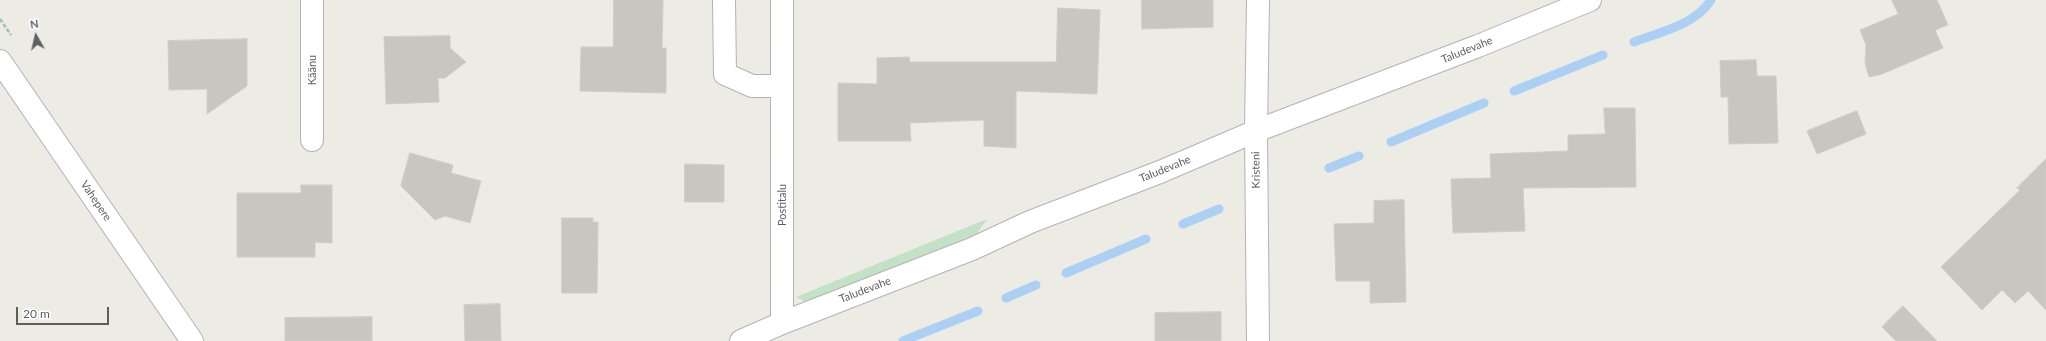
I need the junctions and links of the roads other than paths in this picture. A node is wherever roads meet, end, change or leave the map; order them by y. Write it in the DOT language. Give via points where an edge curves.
graph roads {
  1 [pos="312,0"];
  2 [pos="724,0"];
  3 [pos="782,0"];
  4 [pos="1258,0"];
  5 [pos="1590,0"];
  6 [pos="0,61"];
  7 [pos="782,86"];
  8 [pos="1256,131"];
  9 [pos="312,140"];
  10 [pos="782,323"];
  11 [pos="192,341"];
  12 [pos="741,341"];
  13 [pos="1258,341"];
  1 -- 9 [label="street, Käänu"];
  2 -- 7 [label="street" via="725,74 752,86"];
  3 -- 7 [label="street, Postitalu"];
  4 -- 8 [label="street, Kristeni"];
  5 -- 8 [label="street, Taludevahe"];
  6 -- 11 [label="street, Vahepere"];
  7 -- 10 [label="street, Postitalu"];
  8 -- 10 [label="street, Taludevahe" via="1160,172 1030,222 972,249"];
  8 -- 13 [label="street, Kristeni"];
  10 -- 12 [label="street, Taludevahe"];
}
